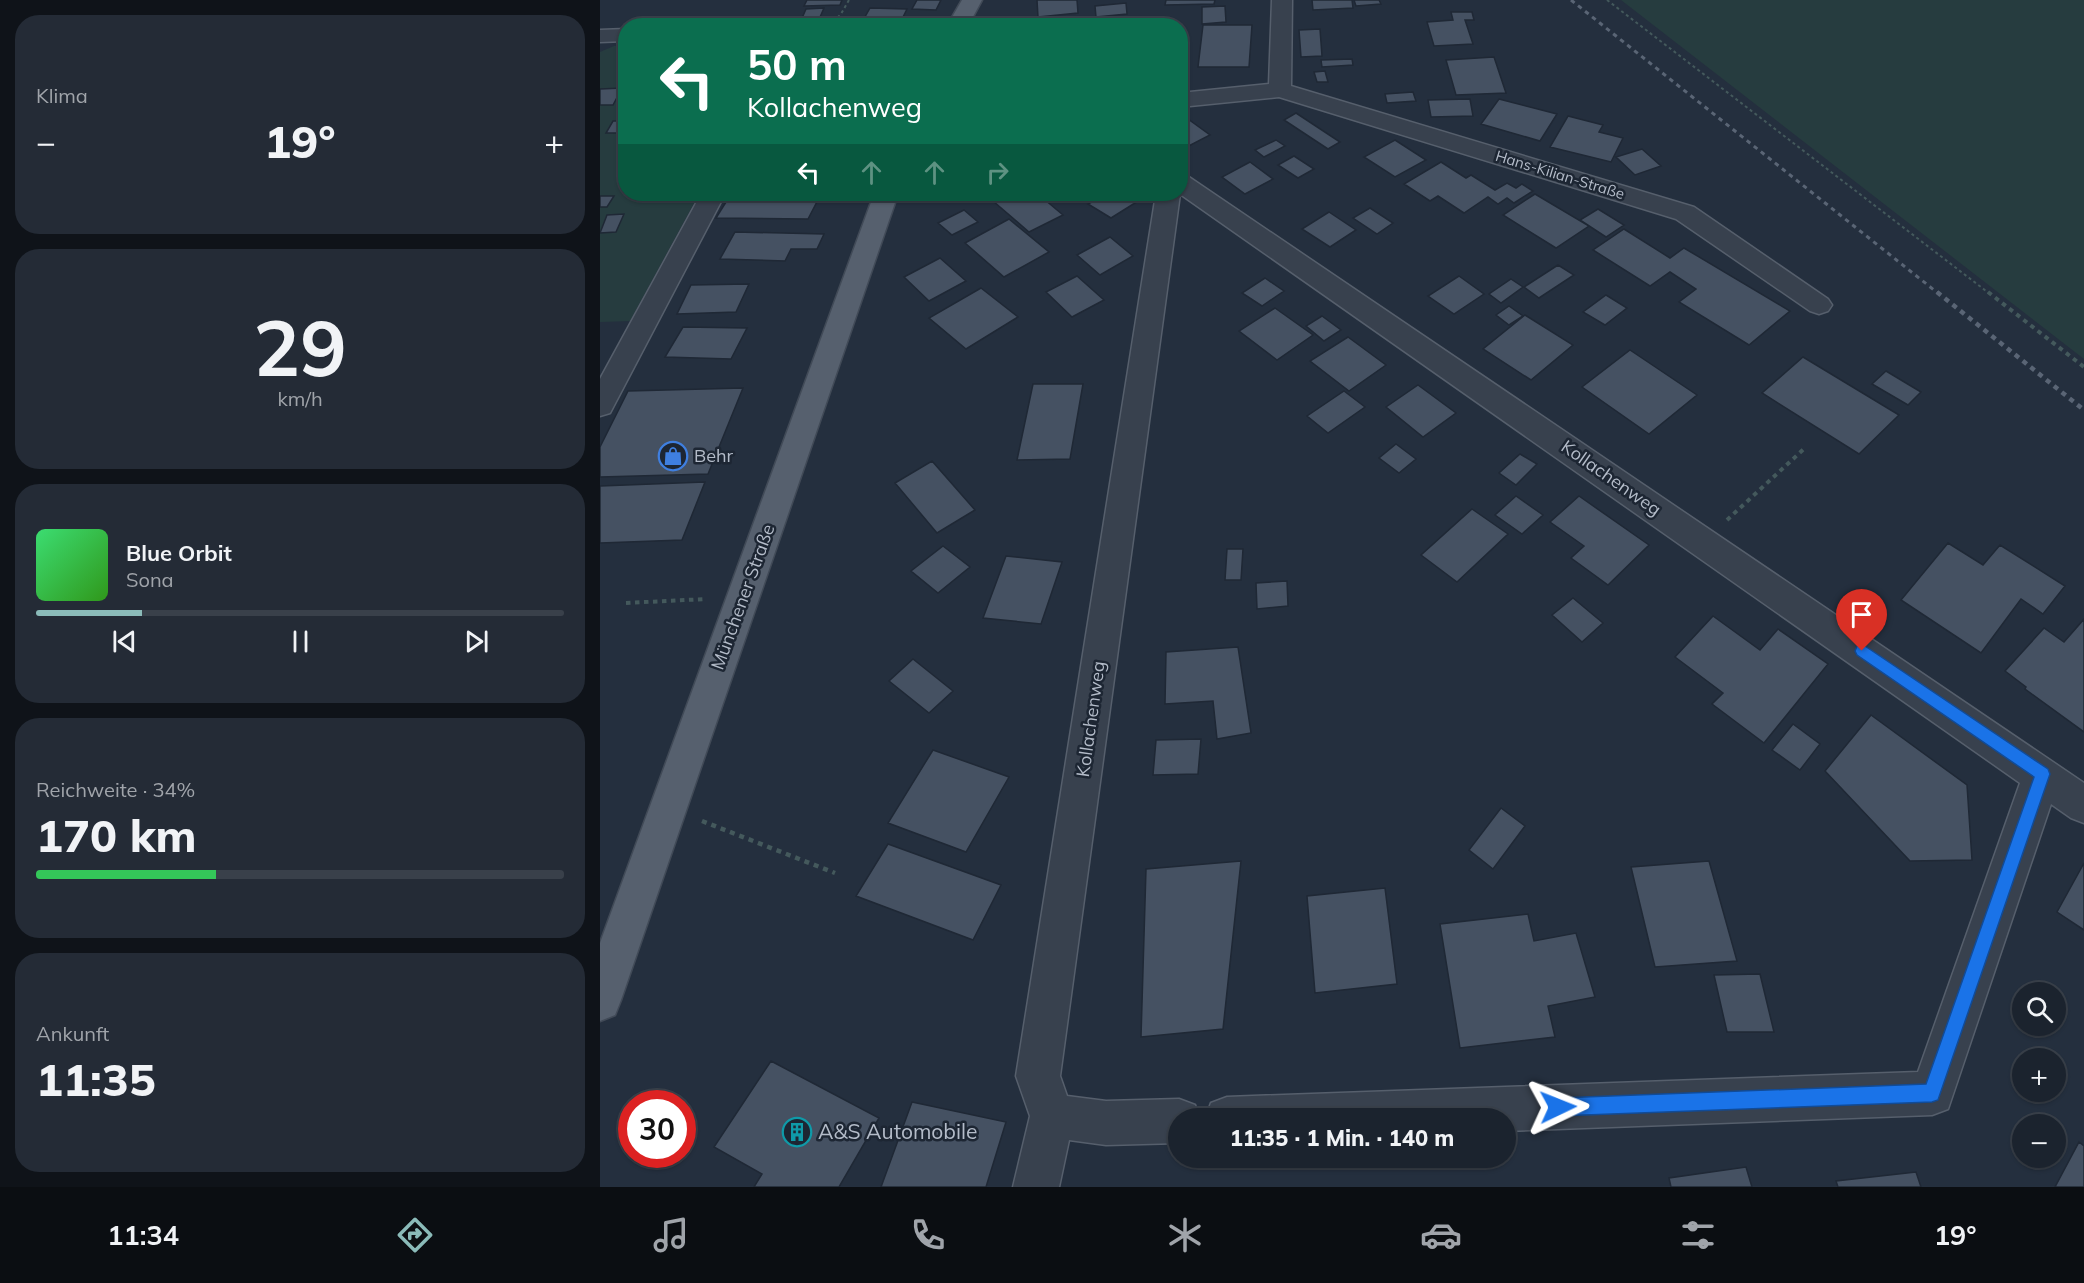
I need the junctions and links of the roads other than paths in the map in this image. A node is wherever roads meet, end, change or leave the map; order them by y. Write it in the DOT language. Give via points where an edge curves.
graph roads {
  1 [pos="972,0"];
  2 [pos="1282,0"];
  3 [pos="962,18"];
  4 [pos="618,35"];
  5 [pos="600,36"];
  6 [pos="1280,90"];
  7 [pos="1188,99"];
  8 [pos="1188,187"];
  9 [pos="709,201"];
  10 [pos="884,201"];
  11 [pos="1167,201"];
  12 [pos="1819,305"];
  13 [pos="600,405"];
  14 [pos="2042,774"];
  15 [pos="2084,804"];
  16 [pos="600,1000"];
  17 [pos="1516,1108"];
  18 [pos="1052,1116"];
  19 [pos="1168,1121"];
  20 [pos="1036,1187"];
  1 -- 3 [label="main road"];
  2 -- 6 [label="street"];
  4 -- 5 [label="street"];
  6 -- 7 [label="street, Hans-Kilian-Straße"];
  6 -- 12 [label="street, Hans-Kilian-Straße" via="1685,213"];
  8 -- 14 [label="street, Kollachenweg"];
  9 -- 13 [label="street"];
  10 -- 16 [label="main road, Münchener Straße"];
  11 -- 18 [label="street, Kollachenweg" via="1038,1076"];
  14 -- 15 [label="street, Kollachenweg"];
  14 -- 17 [label="street" via="1932,1093"];
  18 -- 19 [label="street" via="1106,1123"];
  18 -- 20 [label="street"];
}
